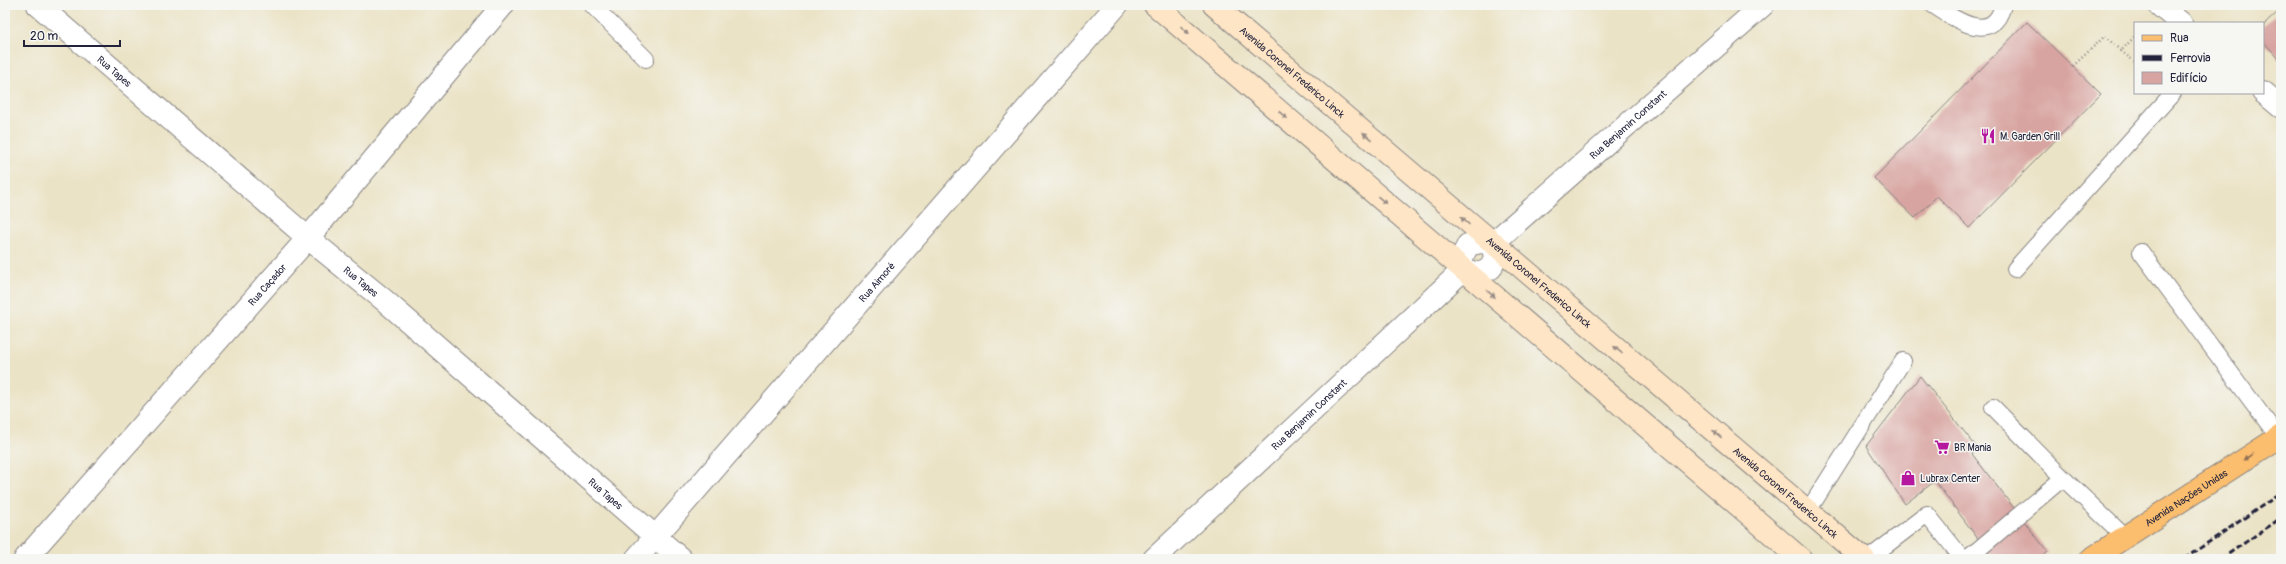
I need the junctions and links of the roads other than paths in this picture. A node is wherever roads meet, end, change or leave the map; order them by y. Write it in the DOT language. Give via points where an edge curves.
graph roads {
  1 [pos="38,5"];
  2 [pos="503,5"];
  3 [pos="592,5"];
  4 [pos="1117,5"];
  5 [pos="1156,5"];
  6 [pos="1214,5"];
  7 [pos="1764,5"];
  8 [pos="1933,5"];
  9 [pos="2003,5"];
  10 [pos="2159,5"];
  11 [pos="2180,22"];
  12 [pos="646,59"];
  13 [pos="2264,93"];
  14 [pos="2172,94"];
  15 [pos="2281,107"];
  16 [pos="308,238"];
  17 [pos="1492,244"];
  18 [pos="2141,252"];
  19 [pos="1463,270"];
  20 [pos="2015,270"];
  21 [pos="1903,361"];
  22 [pos="1993,407"];
  23 [pos="2280,437"];
  24 [pos="2063,478"];
  25 [pos="1808,511"];
  26 [pos="655,537"];
  27 [pos="2125,537"];
  28 [pos="25,559"];
  29 [pos="636,559"];
  30 [pos="681,559"];
  31 [pos="1154,559"];
  32 [pos="1801,559"];
  33 [pos="1864,559"];
  34 [pos="1868,559"];
  35 [pos="1963,559"];
  36 [pos="1967,559"];
  37 [pos="2091,559"];
  1 -- 16 [label="street, Rua Tapes"];
  2 -- 16 [label="street, Rua Caçador"];
  3 -- 12 [label="lane"];
  4 -- 26 [label="street, Rua Aimoré"];
  5 -- 19 [label="main road, one-way"];
  17 -- 6 [label="main road, Avenida Coronel Frederico Linck, one-way"];
  7 -- 17 [label="street, Rua Benjamin Constant"];
  8 -- 9 [label="lane" via="1958,22 1978,28 1991,24 2002,11"];
  10 -- 11 [label="street"];
  13 -- 15 [label="street"];
  14 -- 20 [label="lane"];
  16 -- 26 [label="street, Rua Tapes" via="384,300"];
  16 -- 28 [label="street, Rua Caçador"];
  17 -- 19 [label="street" via="1480,242 1468,245 1462,257"];
  25 -- 17 [label="main road, Avenida Coronel Frederico Linck, one-way"];
  18 -- 23 [label="lane"];
  19 -- 31 [label="street, Rua Benjamin Constant"];
  19 -- 32 [label="main road, one-way"];
  21 -- 25 [label="lane"];
  22 -- 24 [label="lane"];
  23 -- 27 [label="main road, Avenida Nações Unidas, one-way"];
  24 -- 27 [label="lane"];
  24 -- 36 [label="lane"];
  25 -- 33 [label="main road, Avenida Coronel Frederico Linck"];
  26 -- 29 [label="street, Rua Aimoré"];
  26 -- 30 [label="street, Rua Tapes"];
  27 -- 37 [label="main road, Avenida Nações Unidas"];
  34 -- 35 [label="lane" via="1927,514"];
}
